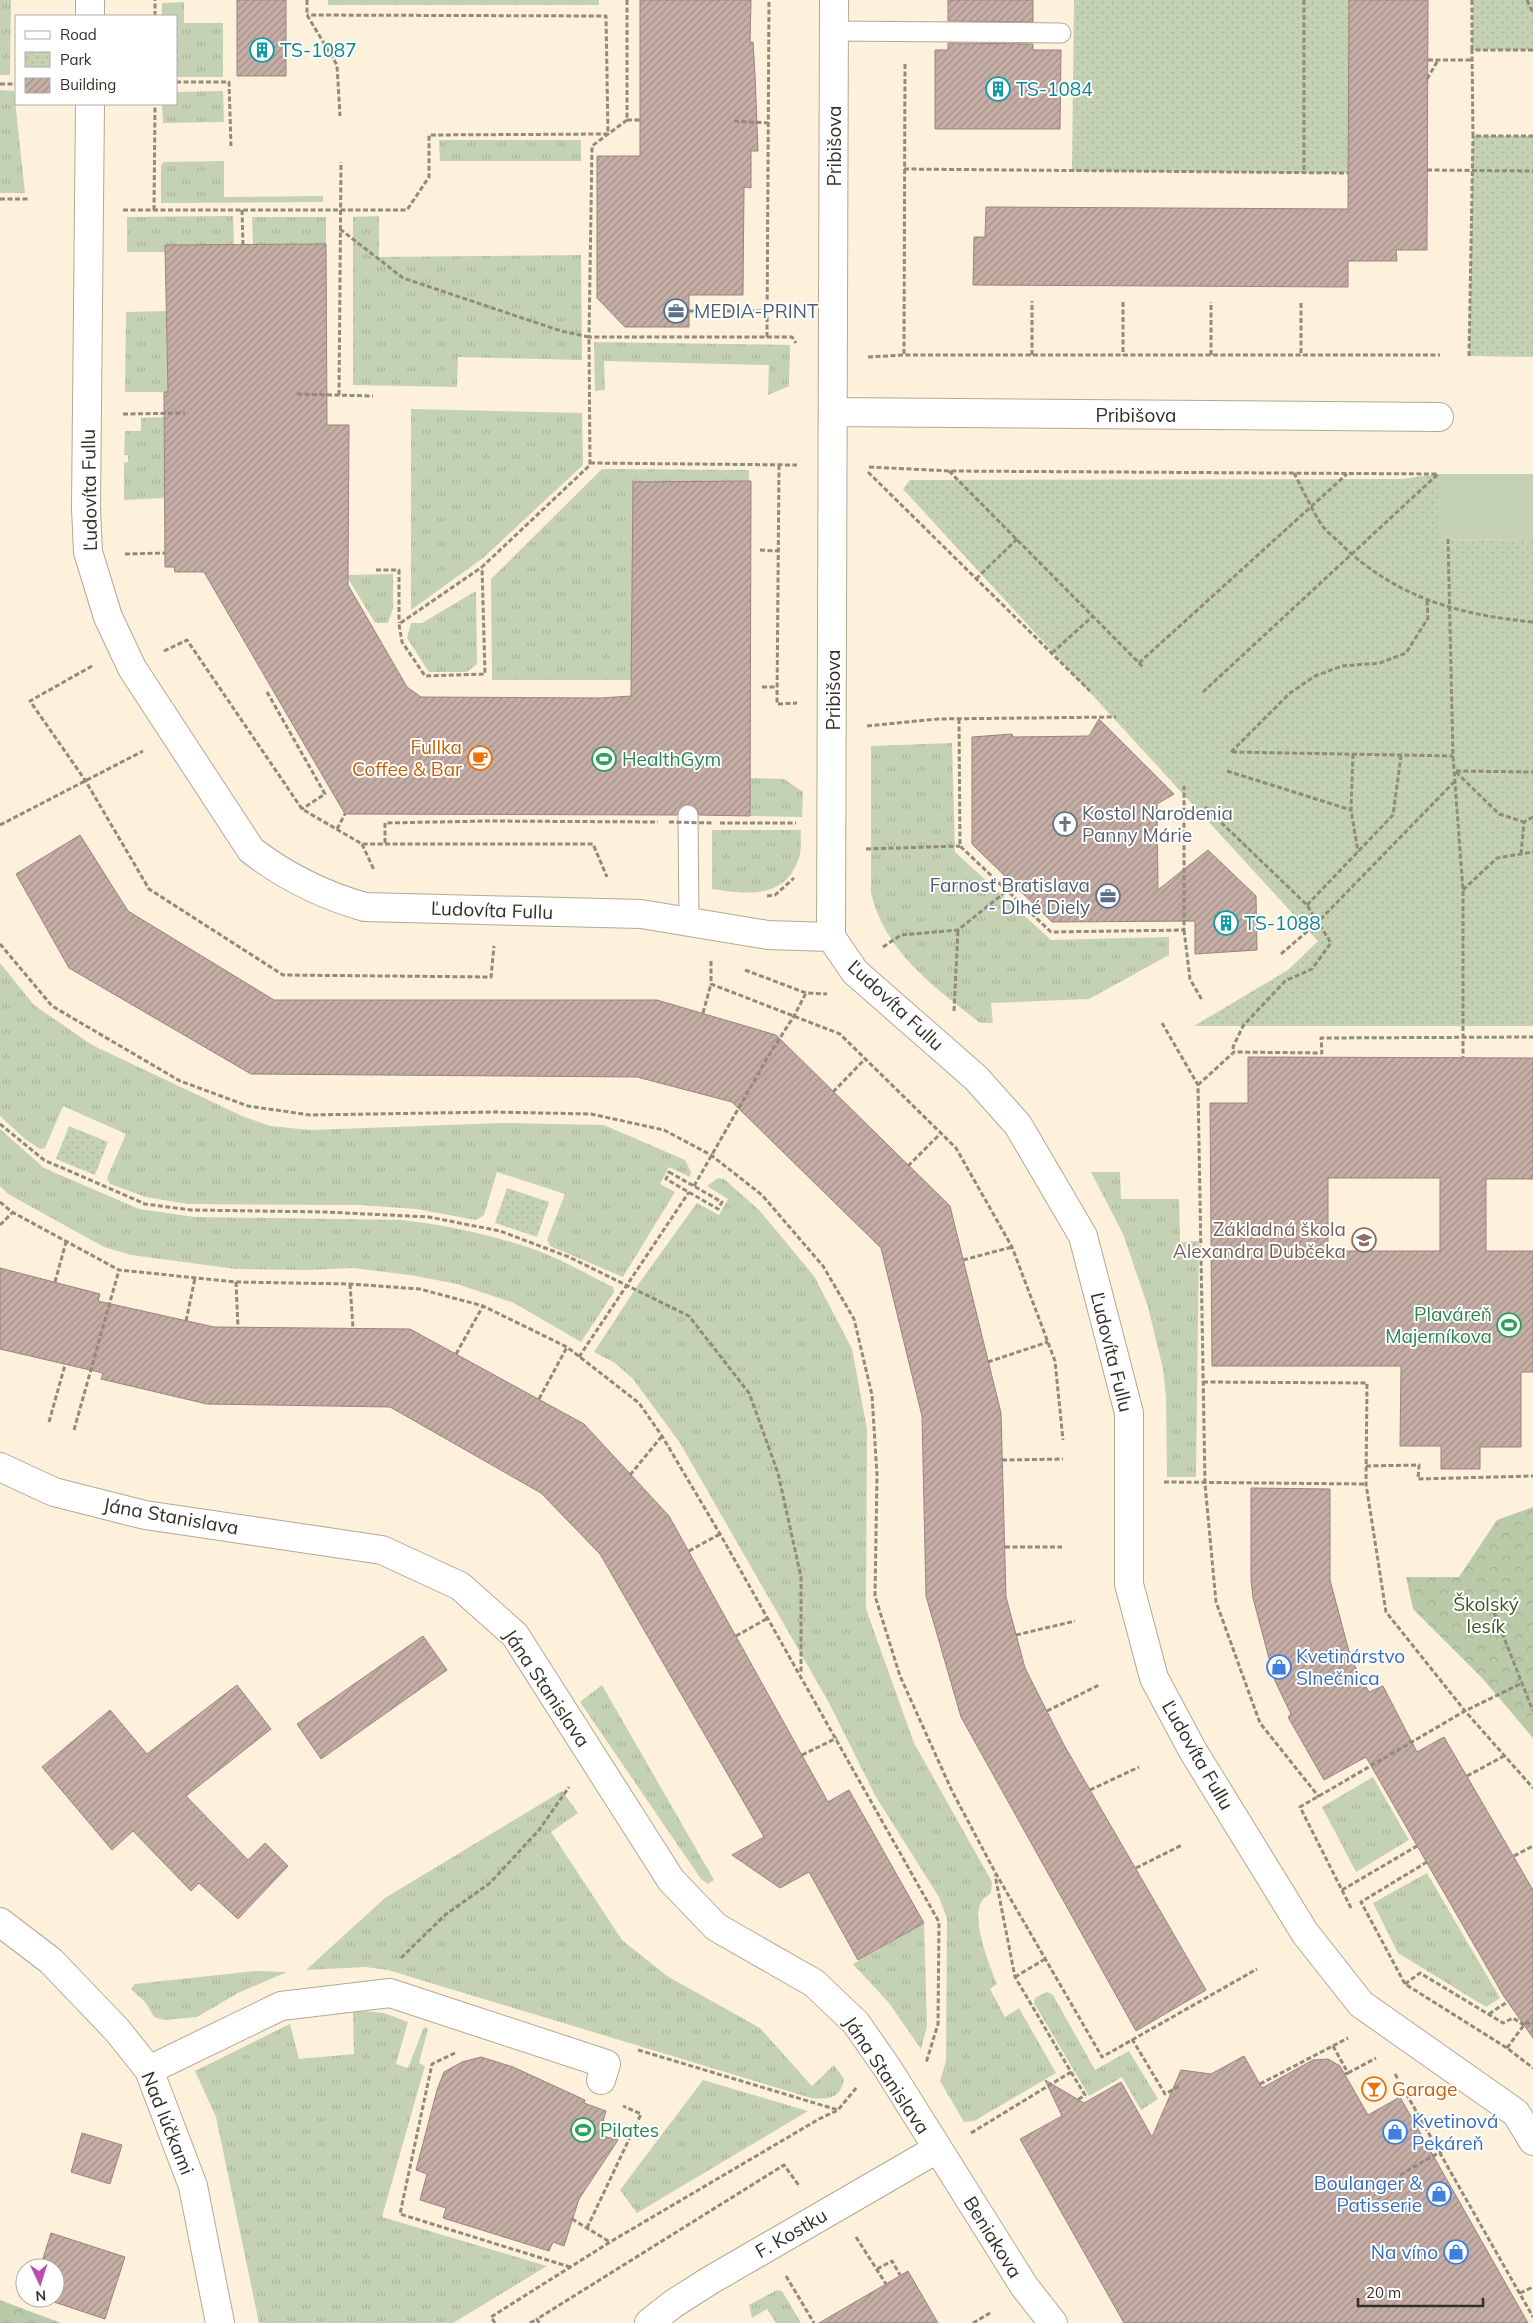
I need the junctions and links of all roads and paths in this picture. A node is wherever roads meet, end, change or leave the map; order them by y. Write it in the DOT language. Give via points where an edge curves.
graph roads {
  1 [pos="90,0"];
  2 [pos="155,0"];
  3 [pos="307,0"];
  4 [pos="627,0"];
  5 [pos="769,0"];
  6 [pos="834,0"];
  7 [pos="1304,0"];
  8 [pos="1472,0"];
  9 [pos="1527,0"];
  10 [pos="1533,13"];
  11 [pos="307,14"];
  12 [pos="90,15"];
  13 [pos="155,15"];
  14 [pos="834,31"];
  15 [pos="905,32"];
  16 [pos="1061,33"];
  17 [pos="1472,50"];
  18 [pos="1533,50"];
  19 [pos="1428,60"];
  20 [pos="1438,60"];
  21 [pos="1472,60"];
  22 [pos="1427,79"];
  23 [pos="178,82"];
  24 [pos="0,84"];
  25 [pos="15,84"];
  26 [pos="90,105"];
  27 [pos="155,105"];
  28 [pos="340,116"];
  29 [pos="628,120"];
  30 [pos="640,120"];
  31 [pos="734,122"];
  32 [pos="768,122"];
  33 [pos="608,134"];
  34 [pos="1472,136"];
  35 [pos="1533,136"];
  36 [pos="231,146"];
  37 [pos="341,162"];
  38 [pos="904,168"];
  39 [pos="1427,170"];
  40 [pos="1472,170"];
  41 [pos="1533,171"];
  42 [pos="1304,172"];
  43 [pos="1348,173"];
  44 [pos="0,199"];
  45 [pos="29,199"];
  46 [pos="340,209"];
  47 [pos="120,210"];
  48 [pos="154,210"];
  49 [pos="242,210"];
  50 [pos="340,229"];
  51 [pos="243,245"];
  52 [pos="1032,301"];
  53 [pos="1123,302"];
  54 [pos="1212,302"];
  55 [pos="1301,302"];
  56 [pos="689,311"];
  57 [pos="767,311"];
  58 [pos="589,337"];
  59 [pos="767,337"];
  60 [pos="797,344"];
  61 [pos="904,355"];
  62 [pos="1032,355"];
  63 [pos="1123,355"];
  64 [pos="1211,355"];
  65 [pos="1440,355"];
  66 [pos="1301,356"];
  67 [pos="1469,356"];
  68 [pos="862,358"];
  69 [pos="297,394"];
  70 [pos="339,395"];
  71 [pos="373,396"];
  72 [pos="834,412"];
  73 [pos="185,413"];
  74 [pos="118,414"];
  75 [pos="1439,417"];
  76 [pos="590,463"];
  77 [pos="779,465"];
  78 [pos="833,465"];
  79 [pos="949,471"];
  80 [pos="1294,473"];
  81 [pos="1347,474"];
  82 [pos="1311,505"];
  83 [pos="1017,539"];
  84 [pos="1448,539"];
  85 [pos="760,550"];
  86 [pos="778,551"];
  87 [pos="165,553"];
  88 [pos="122,554"];
  89 [pos="1352,554"];
  90 [pos="482,567"];
  91 [pos="376,570"];
  92 [pos="976,579"];
  93 [pos="1428,601"];
  94 [pos="1448,608"];
  95 [pos="1093,616"];
  96 [pos="1533,622"];
  97 [pos="399,624"];
  98 [pos="1052,653"];
  99 [pos="1139,663"];
  100 [pos="94,664"];
  101 [pos="1143,667"];
  102 [pos="132,668"];
  103 [pos="762,687"];
  104 [pos="777,687"];
  105 [pos="1090,691"];
  106 [pos="267,692"];
  107 [pos="1203,692"];
  108 [pos="801,704"];
  109 [pos="1116,717"];
  110 [pos="959,719"];
  111 [pos="862,726"];
  112 [pos="148,748"];
  113 [pos="1353,754"];
  114 [pos="1401,756"];
  115 [pos="1453,756"];
  116 [pos="1227,771"];
  117 [pos="1455,771"];
  118 [pos="1533,772"];
  119 [pos="85,780"];
  120 [pos="1455,781"];
  121 [pos="1184,786"];
  122 [pos="1204,807"];
  123 [pos="302,809"];
  124 [pos="1351,810"];
  125 [pos="345,814"];
  126 [pos="688,815"];
  127 [pos="1533,818"];
  128 [pos="1524,822"];
  129 [pos="832,824"];
  130 [pos="0,825"];
  131 [pos="337,829"];
  132 [pos="385,843"];
  133 [pos="960,846"];
  134 [pos="861,849"];
  135 [pos="1358,852"];
  136 [pos="1533,852"];
  137 [pos="1521,854"];
  138 [pos="796,876"];
  139 [pos="609,880"];
  140 [pos="1014,885"];
  141 [pos="1463,890"];
  142 [pos="1008,891"];
  143 [pos="766,897"];
  144 [pos="1307,905"];
  145 [pos="689,922"];
  146 [pos="1317,923"];
  147 [pos="958,930"];
  148 [pos="1184,930"];
  149 [pos="831,937"];
  150 [pos="0,944"];
  151 [pos="502,945"];
  152 [pos="883,948"];
  153 [pos="1281,954"];
  154 [pos="711,957"];
  155 [pos="718,960"];
  156 [pos="711,968"];
  157 [pos="742,969"];
  158 [pos="711,984"];
  159 [pos="806,993"];
  160 [pos="831,994"];
  161 [pos="1202,1000"];
  162 [pos="702,1014"];
  163 [pos="953,1014"];
  164 [pos="794,1016"];
  165 [pos="1162,1023"];
  166 [pos="1463,1037"];
  167 [pos="1533,1037"];
  168 [pos="1234,1052"];
  169 [pos="1463,1058"];
  170 [pos="865,1059"];
  171 [pos="1198,1085"];
  172 [pos="833,1092"];
  173 [pos="0,1124"];
  174 [pos="941,1133"];
  175 [pos="711,1154"];
  176 [pos="908,1166"];
  177 [pos="694,1186"];
  178 [pos="689,1192"];
  179 [pos="0,1202"];
  180 [pos="12,1212"];
  181 [pos="0,1225"];
  182 [pos="66,1242"];
  183 [pos="1012,1247"];
  184 [pos="963,1260"];
  185 [pos="118,1270"];
  186 [pos="195,1277"];
  187 [pos="55,1282"];
  188 [pos="236,1282"];
  189 [pos="350,1284"];
  190 [pos="627,1286"];
  191 [pos="483,1306"];
  192 [pos="186,1321"];
  193 [pos="238,1328"];
  194 [pos="352,1328"];
  195 [pos="1048,1342"];
  196 [pos="566,1347"];
  197 [pos="456,1354"];
  198 [pos="579,1357"];
  199 [pos="988,1362"];
  200 [pos="65,1365"];
  201 [pos="1203,1382"];
  202 [pos="539,1399"];
  203 [pos="49,1422"];
  204 [pos="74,1430"];
  205 [pos="662,1436"];
  206 [pos="1063,1440"];
  207 [pos="1062,1459"];
  208 [pos="1002,1460"];
  209 [pos="1366,1466"];
  210 [pos="0,1467"];
  211 [pos="630,1475"];
  212 [pos="1533,1476"];
  213 [pos="1159,1482"];
  214 [pos="1205,1484"];
  215 [pos="1366,1484"];
  216 [pos="720,1534"];
  217 [pos="1005,1547"];
  218 [pos="1062,1547"];
  219 [pos="688,1551"];
  220 [pos="1491,1605"];
  221 [pos="768,1618"];
  222 [pos="1075,1621"];
  223 [pos="1016,1635"];
  224 [pos="736,1636"];
  225 [pos="801,1675"];
  226 [pos="1522,1683"];
  227 [pos="1099,1685"];
  228 [pos="1047,1711"];
  229 [pos="1465,1711"];
  230 [pos="1533,1711"];
  231 [pos="837,1738"];
  232 [pos="802,1756"];
  233 [pos="1504,1756"];
  234 [pos="1139,1767"];
  235 [pos="1467,1776"];
  236 [pos="568,1787"];
  237 [pos="1533,1788"];
  238 [pos="1090,1790"];
  239 [pos="1319,1797"];
  240 [pos="1182,1845"];
  241 [pos="1417,1846"];
  242 [pos="1533,1846"];
  243 [pos="1514,1856"];
  244 [pos="1426,1862"];
  245 [pos="1136,1868"];
  246 [pos="995,1872"];
  247 [pos="1342,1890"];
  248 [pos="1351,1908"];
  249 [pos="0,1922"];
  250 [pos="1045,1958"];
  251 [pos="400,1961"];
  252 [pos="1256,1969"];
  253 [pos="1015,1977"];
  254 [pos="1405,1984"];
  255 [pos="1507,2002"];
  256 [pos="1489,2014"];
  257 [pos="1533,2020"];
  258 [pos="1524,2025"];
  259 [pos="1355,2033"];
  260 [pos="1132,2039"];
  261 [pos="1332,2046"];
  262 [pos="1507,2048"];
  263 [pos="461,2051"];
  264 [pos="641,2051"];
  265 [pos="1380,2056"];
  266 [pos="925,2066"];
  267 [pos="1390,2066"];
  268 [pos="1533,2068"];
  269 [pos="149,2070"];
  270 [pos="1071,2072"];
  271 [pos="1260,2084"];
  272 [pos="858,2085"];
  273 [pos="1180,2086"];
  274 [pos="608,2091"];
  275 [pos="1076,2102"];
  276 [pos="838,2110"];
  277 [pos="965,2136"];
  278 [pos="1461,2140"];
  279 [pos="1533,2141"];
  280 [pos="937,2149"];
  281 [pos="1439,2152"];
  282 [pos="1400,2175"];
  283 [pos="802,2190"];
  284 [pos="572,2219"];
  285 [pos="587,2228"];
  286 [pos="854,2234"];
  287 [pos="610,2242"];
  288 [pos="570,2267"];
  289 [pos="877,2270"];
  290 [pos="786,2275"];
  291 [pos="900,2276"];
  292 [pos="886,2284"];
  293 [pos="1533,2287"];
  294 [pos="1520,2293"];
  295 [pos="990,2313"];
  296 [pos="1533,2317"];
  297 [pos="538,2321"];
  298 [pos="220,2323"];
  299 [pos="495,2323"];
  300 [pos="530,2323"];
  301 [pos="649,2323"];
  302 [pos="814,2323"];
  303 [pos="973,2323"];
  304 [pos="1053,2323"];
  1 -- 12 [label="street"];
  2 -- 13 [label="path"];
  3 -- 11 [label="path"];
  4 -- 29 [label="path"];
  5 -- 32 [label="path"];
  6 -- 14 [label="street, Pribišova"];
  7 -- 42 [label="path"];
  8 -- 17 [label="path"];
  9 -- 10 [label="path"];
  11 -- 28 [label="path" via="337,64"];
  11 -- 33 [label="path" via="606,16"];
  14 -- 15 [label="lane"];
  14 -- 72 [label="street, Pribišova"];
  15 -- 16 [label="lane"];
  15 -- 38 [label="path"];
  17 -- 18 [label="path"];
  17 -- 21 [label="path"];
  19 -- 20 [label="path"];
  20 -- 21 [label="path"];
  20 -- 22 [label="path"];
  21 -- 34 [label="path"];
  23 -- 36 [label="path" via="229,82"];
  24 -- 25 [label="path"];
  26 -- 102 [label="street, Ľudovíta Fullu" via="88,552 108,617"];
  27 -- 48 [label="path"];
  29 -- 30 [label="path"];
  29 -- 33 [label="path"];
  31 -- 32 [label="path"];
  32 -- 57 [label="path"];
  33 -- 46 [label="path" via="429,135 428,177 407,210"];
  33 -- 58 [label="path" via="592,146"];
  34 -- 35 [label="path"];
  34 -- 40 [label="path"];
  37 -- 46 [label="path"];
  38 -- 42 [label="path"];
  38 -- 61 [label="path"];
  39 -- 40 [label="path"];
  40 -- 41 [label="path"];
  40 -- 67 [label="path"];
  42 -- 43 [label="path"];
  44 -- 45 [label="path"];
  46 -- 49 [label="path"];
  46 -- 50 [label="path"];
  47 -- 48 [label="path"];
  48 -- 49 [label="path"];
  49 -- 51 [label="path"];
  50 -- 58 [label="path" via="403,278 561,331"];
  50 -- 70 [label="path"];
  52 -- 62 [label="path"];
  53 -- 63 [label="path"];
  54 -- 64 [label="path"];
  55 -- 66 [label="path"];
  56 -- 57 [label="path"];
  57 -- 59 [label="path"];
  58 -- 59 [label="path"];
  58 -- 76 [label="path"];
  59 -- 60 [label="path" via="792,337"];
  61 -- 62 [label="path"];
  61 -- 68 [label="path"];
  62 -- 63 [label="path"];
  63 -- 64 [label="path"];
  64 -- 66 [label="path"];
  65 -- 66 [label="path"];
  69 -- 70 [label="path"];
  70 -- 71 [label="path"];
  72 -- 75 [label="street, Pribišova"];
  72 -- 78 [label="street, Pribišova"];
  73 -- 74 [label="path"];
  76 -- 77 [label="path"];
  76 -- 90 [label="path"];
  77 -- 78 [label="path"];
  77 -- 86 [label="path"];
  78 -- 129 [label="street, Pribišova"];
  79 -- 80 [label="path"];
  79 -- 83 [label="path"];
  79 -- 92 [label="path" via="863,466"];
  80 -- 81 [label="path"];
  80 -- 82 [label="path"];
  81 -- 82 [label="path"];
  81 -- 89 [label="path" via="1438,474"];
  82 -- 89 [label="path" via="1322,525"];
  82 -- 99 [label="path"];
  83 -- 92 [label="path"];
  83 -- 95 [label="path"];
  84 -- 94 [label="path"];
  85 -- 86 [label="path"];
  86 -- 104 [label="path"];
  87 -- 88 [label="path"];
  89 -- 93 [label="path" via="1371,570"];
  89 -- 107 [label="path"];
  90 -- 97 [label="path"];
  90 -- 97 [label="path" via="485,674 425,676 402,642"];
  91 -- 97 [label="path" via="399,570"];
  92 -- 98 [label="path"];
  93 -- 94 [label="path"];
  93 -- 113 [label="path" via="1428,618 1406,653 1380,663 1342,666 1315,676 1290,693 1231,752"];
  94 -- 96 [label="path" via="1488,618"];
  94 -- 115 [label="path"];
  95 -- 98 [label="path"];
  95 -- 99 [label="path"];
  98 -- 105 [label="path"];
  99 -- 101 [label="path"];
  100 -- 119 [label="path" via="30,701"];
  102 -- 123 [label="path" via="187,640"];
  102 -- 145 [label="street, Ľudovíta Fullu" via="251,850 307,886 365,907 641,914"];
  103 -- 104 [label="path"];
  104 -- 108 [label="path" via="777,704"];
  106 -- 123 [label="path" via="325,794"];
  109 -- 110 [label="path"];
  110 -- 111 [label="path"];
  110 -- 133 [label="path"];
  112 -- 119 [label="path"];
  113 -- 114 [label="path"];
  113 -- 124 [label="path"];
  114 -- 115 [label="path"];
  114 -- 135 [label="path" via="1393,815"];
  115 -- 117 [label="path"];
  116 -- 124 [label="path"];
  117 -- 118 [label="path"];
  117 -- 120 [label="path"];
  117 -- 128 [label="path" via="1499,814"];
  119 -- 130 [label="path"];
  119 -- 151 [label="path" via="150,889 283,975 491,977 493,946"];
  120 -- 141 [label="path"];
  120 -- 146 [label="path"];
  121 -- 148 [label="path"];
  122 -- 144 [label="path"];
  123 -- 131 [label="path"];
  124 -- 135 [label="path"];
  125 -- 131 [label="path"];
  126 -- 145 [label="lane"];
  127 -- 128 [label="path"];
  128 -- 137 [label="path"];
  129 -- 132 [label="path, bridge" via="385,823"];
  129 -- 149 [label="street, Pribišova"];
  131 -- 132 [label="path" via="362,844"];
  132 -- 139 [label="path" via="593,844"];
  133 -- 134 [label="path"];
  133 -- 142 [label="path"];
  135 -- 144 [label="path"];
  136 -- 137 [label="path"];
  137 -- 141 [label="path" via="1496,858"];
  138 -- 143 [label="path" via="776,894"];
  140 -- 142 [label="path"];
  141 -- 166 [label="path"];
  142 -- 147 [label="path"];
  142 -- 148 [label="path" via="1051,932"];
  144 -- 146 [label="path"];
  145 -- 149 [label="street, Ľudovíta Fullu" via="768,935"];
  146 -- 153 [label="path"];
  146 -- 168 [label="path" via="1331,942 1312,969 1284,981 1243,1026 1233,1047"];
  147 -- 152 [label="path" via="901,935"];
  147 -- 163 [label="path"];
  148 -- 161 [label="path" via="1190,979"];
  149 -- 279 [label="street, Ľudovíta Fullu" via="855,972 976,1078 1018,1125 1083,1236 1129,1413 1129,1584 1154,1678 1194,1751 1305,1933 1361,2004 1516,2113"];
  150 -- 175 [label="path" via="52,1006 180,1081 248,1106 310,1115 591,1114 664,1130"];
  154 -- 155 [label="path"];
  156 -- 158 [label="path"];
  157 -- 159 [label="path"];
  158 -- 162 [label="path"];
  158 -- 164 [label="path"];
  159 -- 160 [label="path"];
  159 -- 164 [label="path"];
  164 -- 170 [label="path" via="840,1034"];
  164 -- 175 [label="path"];
  165 -- 171 [label="path"];
  166 -- 167 [label="path"];
  166 -- 168 [label="path" via="1322,1038 1322,1053"];
  166 -- 169 [label="path"];
  168 -- 171 [label="path"];
  170 -- 172 [label="path"];
  170 -- 174 [label="path"];
  171 -- 201 [label="path"];
  173 -- 190 [label="path" via="44,1160 145,1204 190,1210 429,1216 500,1231 569,1258"];
  174 -- 176 [label="path"];
  174 -- 183 [label="path" via="956,1148"];
  175 -- 177 [label="path"];
  175 -- 246 [label="path" via="768,1202 823,1266 854,1319 872,1394 877,1475 875,1596 900,1676 952,1792"];
  177 -- 178 [label="path" via="670,1172 666,1179"];
  177 -- 178 [label="path" via="722,1202 718,1209"];
  178 -- 190 [label="path"];
  179 -- 180 [label="path"];
  180 -- 181 [label="path"];
  180 -- 182 [label="path"];
  182 -- 185 [label="path"];
  182 -- 187 [label="path"];
  183 -- 184 [label="path"];
  183 -- 195 [label="path"];
  185 -- 186 [label="path"];
  185 -- 204 [label="path"];
  186 -- 188 [label="path"];
  186 -- 192 [label="path"];
  188 -- 189 [label="path"];
  188 -- 193 [label="path"];
  189 -- 191 [label="path" via="420,1289"];
  189 -- 194 [label="path"];
  190 -- 198 [label="path"];
  190 -- 225 [label="path" via="689,1316 750,1393 778,1473 801,1577"];
  191 -- 196 [label="path"];
  191 -- 197 [label="path"];
  195 -- 199 [label="path"];
  195 -- 206 [label="path" via="1055,1361"];
  196 -- 198 [label="path"];
  196 -- 202 [label="path"];
  198 -- 205 [label="path" via="639,1402"];
  200 -- 203 [label="path"];
  201 -- 209 [label="path" via="1367,1383"];
  201 -- 214 [label="path"];
  205 -- 211 [label="path"];
  205 -- 216 [label="path"];
  207 -- 208 [label="path"];
  209 -- 212 [label="path" via="1419,1465 1418,1479"];
  209 -- 215 [label="path"];
  210 -- 280 [label="street, Jána Stanislava" via="54,1492 145,1516 382,1550 460,1586 515,1635 671,1880 716,1927 814,1983 856,2023"];
  213 -- 214 [label="path"];
  214 -- 215 [label="path"];
  214 -- 239 [label="path" via="1219,1611 1260,1723"];
  215 -- 229 [label="path" via="1386,1612"];
  216 -- 219 [label="path"];
  216 -- 221 [label="path"];
  217 -- 218 [label="path"];
  220 -- 226 [label="path"];
  221 -- 224 [label="path"];
  221 -- 225 [label="path"];
  222 -- 223 [label="path"];
  225 -- 231 [label="path"];
  226 -- 229 [label="path"];
  226 -- 230 [label="path"];
  227 -- 228 [label="path"];
  229 -- 233 [label="path"];
  229 -- 239 [label="path"];
  231 -- 232 [label="path"];
  231 -- 266 [label="path" via="939,1922 938,2024"];
  233 -- 235 [label="path"];
  233 -- 237 [label="path"];
  234 -- 238 [label="path"];
  236 -- 251 [label="path" via="538,1830 490,1883 445,1915 404,1953"];
  239 -- 247 [label="path" via="1300,1807"];
  240 -- 245 [label="path"];
  241 -- 247 [label="path"];
  242 -- 243 [label="path"];
  244 -- 254 [label="path" via="1362,1902"];
  246 -- 250 [label="path"];
  246 -- 253 [label="path"];
  247 -- 248 [label="path"];
  249 -- 269 [label="street, Nad lúčkami" via="51,1961 117,2030"];
  250 -- 253 [label="path"];
  250 -- 260 [label="path" via="1102,2057"];
  252 -- 260 [label="path"];
  253 -- 270 [label="path"];
  254 -- 256 [label="path" via="1420,1973"];
  254 -- 262 [label="path"];
  255 -- 256 [label="path"];
  256 -- 258 [label="path" via="1503,2023 1513,2018"];
  257 -- 258 [label="path"];
  258 -- 262 [label="path"];
  259 -- 261 [label="path"];
  260 -- 273 [label="path" via="1166,2094"];
  261 -- 265 [label="path" via="1347,2073"];
  261 -- 271 [label="path"];
  262 -- 268 [label="path"];
  263 -- 288 [label="path" via="432,2064 400,2214"];
  264 -- 276 [label="path"];
  267 -- 281 [label="path"];
  269 -- 274 [label="street" via="282,2006 390,1993 606,2064"];
  269 -- 298 [label="street, Nad lúčkami" via="193,2186"];
  270 -- 275 [label="path" via="1085,2095"];
  270 -- 277 [label="path"];
  272 -- 276 [label="path"];
  274 -- 285 [label="path" via="641,2114"];
  276 -- 287 [label="path"];
  278 -- 281 [label="path"];
  280 -- 301 [label="street, F. Kostku" via="708,2281"];
  280 -- 304 [label="street, Beniakova" via="1024,2286"];
  281 -- 282 [label="path"];
  281 -- 294 [label="path"];
  283 -- 297 [label="path" via="784,2165"];
  284 -- 285 [label="path"];
  285 -- 287 [label="path"];
  286 -- 289 [label="path"];
  287 -- 288 [label="path"];
  288 -- 299 [label="path" via="491,2317"];
  289 -- 291 [label="path" via="892,2261"];
  289 -- 292 [label="path"];
  290 -- 302 [label="path"];
  293 -- 294 [label="path"];
  294 -- 296 [label="path"];
  295 -- 303 [label="path"];
  297 -- 300 [label="path"];
}
